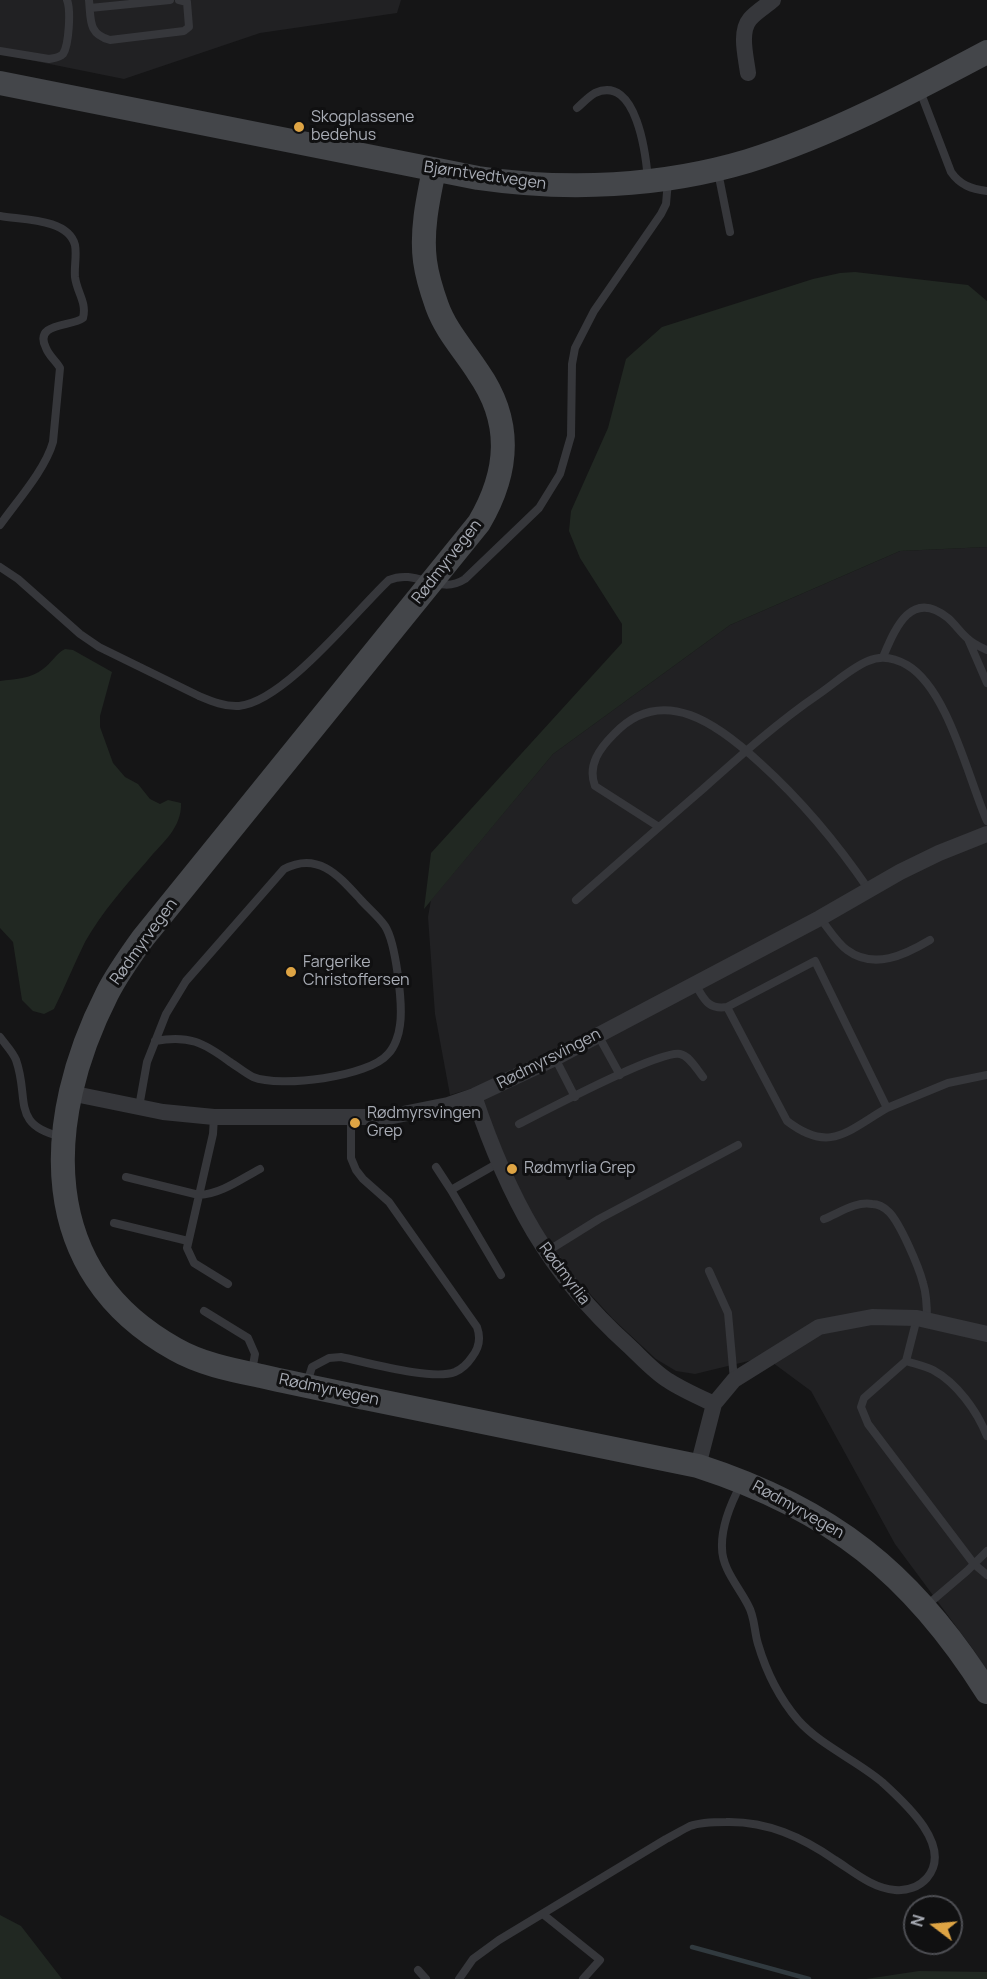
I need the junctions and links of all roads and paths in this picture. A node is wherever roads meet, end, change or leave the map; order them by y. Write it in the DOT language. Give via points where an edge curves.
graph roads {
  1 [pos="67,0"];
  2 [pos="170,0"];
  3 [pos="179,0"];
  4 [pos="773,0"];
  5 [pos="90,4"];
  6 [pos="0,51"];
  7 [pos="987,52"];
  8 [pos="748,73"];
  9 [pos="0,84"];
  10 [pos="919,88"];
  11 [pos="577,108"];
  12 [pos="717,169"];
  13 [pos="434,170"];
  14 [pos="658,179"];
  15 [pos="987,191"];
  16 [pos="0,216"];
  17 [pos="730,232"];
  18 [pos="0,525"];
  19 [pos="0,567"];
  20 [pos="431,583"];
  21 [pos="967,639"];
  22 [pos="987,650"];
  23 [pos="883,657"];
  24 [pos="987,683"];
  25 [pos="746,750"];
  26 [pos="987,821"];
  27 [pos="659,827"];
  28 [pos="987,834"];
  29 [pos="869,890"];
  30 [pos="576,900"];
  31 [pos="820,918"];
  32 [pos="930,940"];
  33 [pos="695,984"];
  34 [pos="727,1006"];
  35 [pos="598,1035"];
  36 [pos="0,1037"];
  37 [pos="155,1041"];
  38 [pos="555,1058"];
  39 [pos="620,1075"];
  40 [pos="987,1075"];
  41 [pos="703,1077"];
  42 [pos="70,1093"];
  43 [pos="474,1096"];
  44 [pos="575,1097"];
  45 [pos="139,1108"];
  46 [pos="887,1108"];
  47 [pos="213,1117"];
  48 [pos="351,1118"];
  49 [pos="519,1124"];
  50 [pos="62,1137"];
  51 [pos="738,1145"];
  52 [pos="500,1162"];
  53 [pos="436,1167"];
  54 [pos="260,1169"];
  55 [pos="126,1177"];
  56 [pos="451,1190"];
  57 [pos="199,1195"];
  58 [pos="824,1219"];
  59 [pos="114,1223"];
  60 [pos="188,1241"];
  61 [pos="546,1252"];
  62 [pos="709,1271"];
  63 [pos="501,1275"];
  64 [pos="228,1284"];
  65 [pos="204,1311"];
  66 [pos="922,1319"];
  67 [pos="987,1334"];
  68 [pos="906,1361"];
  69 [pos="251,1374"];
  70 [pos="734,1380"];
  71 [pos="306,1386"];
  72 [pos="714,1404"];
  73 [pos="987,1436"];
  74 [pos="698,1466"];
  75 [pos="742,1480"];
  76 [pos="987,1551"];
  77 [pos="974,1564"];
  78 [pos="987,1575"];
  79 [pos="925,1606"];
  80 [pos="987,1692"];
  81 [pos="544,1915"];
  82 [pos="418,1970"];
  83 [pos="426,1979"];
  84 [pos="459,1979"];
  85 [pos="583,1979"];
  1 -- 6 [label="lane" via="70,7 66,46 57,58"];
  2 -- 5 [label="lane"];
  3 -- 5 [label="lane" via="187,2 190,21 184,31 110,40 99,37 93,29"];
  4 -- 8 [label="street" via="745,27"];
  7 -- 10 [label="street, Bjørntvedtvegen"];
  9 -- 13 [label="street, Bjørntvedtvegen"];
  10 -- 12 [label="street, Bjørntvedtvegen" via="810,138"];
  10 -- 15 [label="lane" via="951,172 966,186"];
  11 -- 14 [label="lane" via="601,91 627,100"];
  12 -- 14 [label="street, Bjørntvedtvegen"];
  12 -- 17 [label="lane"];
  13 -- 14 [label="street, Bjørntvedtvegen" via="528,184 586,185"];
  13 -- 20 [label="street, Rødmyrvegen" via="425,229 425,261 445,325 490,389 496,404 503,461 499,480 479,523"];
  14 -- 20 [label="lane" via="667,196 661,214 594,311 575,348 572,436 560,474 539,507 465,579 457,585"];
  16 -- 18 [label="lane" via="45,222 68,234 74,242 75,281 85,309 83,318 77,322 51,327 44,334 46,350 60,368 53,442"];
  19 -- 20 [label="lane" via="99,647 212,702 238,706 284,686 389,580 411,576"];
  20 -- 42 [label="street, Rødmyrvegen" via="143,938 104,1002"];
  21 -- 22 [label="lane"];
  21 -- 23 [label="lane" via="949,618 922,608 913,610 896,627"];
  21 -- 24 [label="lane"];
  23 -- 25 [label="lane" via="868,661"];
  23 -- 26 [label="lane" via="908,665 933,691 952,726"];
  25 -- 27 [label="lane"];
  25 -- 27 [label="lane" via="707,721 676,711 644,714 616,731 593,766 592,778 596,786"];
  25 -- 29 [label="lane" via="813,814"];
  27 -- 30 [label="lane"];
  28 -- 29 [label="street, Rødmyrsvingen" via="939,853"];
  29 -- 31 [label="street, Rødmyrsvingen"];
  31 -- 32 [label="lane" via="845,949 858,957 892,959"];
  31 -- 33 [label="street, Rødmyrsvingen"];
  33 -- 34 [label="lane" via="708,1004 717,1008"];
  33 -- 35 [label="street, Rødmyrsvingen"];
  34 -- 46 [label="lane" via="787,1121 798,1129 816,1138 833,1138"];
  34 -- 46 [label="lane" via="815,961"];
  35 -- 38 [label="street, Rødmyrsvingen"];
  35 -- 39 [label="lane"];
  36 -- 50 [label="lane" via="15,1057 20,1072 27,1119 36,1128"];
  37 -- 37 [label="lane" via="186,981 284,869 295,863 317,864 339,876 385,926 395,957 400,1024 389,1054 360,1071 278,1082 252,1076 197,1041"];
  37 -- 45 [label="lane"];
  38 -- 43 [label="street, Rødmyrsvingen"];
  38 -- 44 [label="lane"];
  39 -- 41 [label="lane" via="656,1059 679,1054 686,1056"];
  39 -- 44 [label="lane"];
  40 -- 46 [label="lane" via="948,1083"];
  42 -- 45 [label="street, Rødmyrsvingen"];
  42 -- 50 [label="street, Rødmyrvegen"];
  43 -- 48 [label="street, Rødmyrsvingen" via="417,1112"];
  43 -- 52 [label="street, Rødmyrlia"];
  44 -- 49 [label="lane"];
  45 -- 47 [label="street, Rødmyrsvingen"];
  47 -- 48 [label="street, Rødmyrsvingen"];
  47 -- 57 [label="lane" via="213,1134"];
  48 -- 71 [label="lane" via="351,1158 357,1170 389,1202 480,1335 474,1355 454,1372 423,1373 329,1358 312,1367"];
  50 -- 69 [label="street, Rødmyrvegen" via="62,1177 71,1225 91,1270 110,1296 135,1322 177,1350"];
  51 -- 61 [label="lane" via="599,1219"];
  52 -- 56 [label="lane"];
  52 -- 61 [label="street, Rødmyrlia" via="527,1223"];
  53 -- 56 [label="lane"];
  54 -- 57 [label="lane" via="215,1192"];
  55 -- 57 [label="lane"];
  56 -- 63 [label="lane"];
  57 -- 60 [label="lane"];
  58 -- 66 [label="lane" via="857,1204 880,1205 888,1211 897,1222 923,1282 927,1303"];
  59 -- 60 [label="lane"];
  60 -- 64 [label="lane" via="194,1263"];
  61 -- 72 [label="street, Rødmyrlia" via="592,1311 651,1367"];
  62 -- 70 [label="lane" via="728,1313"];
  65 -- 69 [label="lane" via="249,1338 255,1354"];
  66 -- 67 [label="street"];
  66 -- 68 [label="lane"];
  66 -- 70 [label="street" via="872,1317 819,1327"];
  68 -- 73 [label="lane" via="933,1370 957,1389"];
  68 -- 77 [label="lane" via="864,1398 862,1412 867,1424"];
  69 -- 71 [label="street, Rødmyrvegen"];
  70 -- 72 [label="street"];
  71 -- 74 [label="street, Rødmyrvegen"];
  72 -- 74 [label="street"];
  74 -- 75 [label="street, Rødmyrvegen"];
  75 -- 79 [label="street, Rødmyrvegen" via="797,1506 849,1538"];
  75 -- 81 [label="lane" via="727,1516 722,1550 725,1565 749,1606 758,1643 774,1682 799,1720 876,1777 921,1822 932,1841 933,1871 912,1889 881,1888 795,1836 742,1821 714,1822 691,1826 666,1839"];
  76 -- 77 [label="lane"];
  77 -- 78 [label="lane"];
  77 -- 79 [label="lane"];
  79 -- 80 [label="street, Rødmyrvegen"];
  81 -- 84 [label="lane" via="473,1959"];
  81 -- 85 [label="lane" via="600,1960"];
  82 -- 83 [label="lane"];
}
